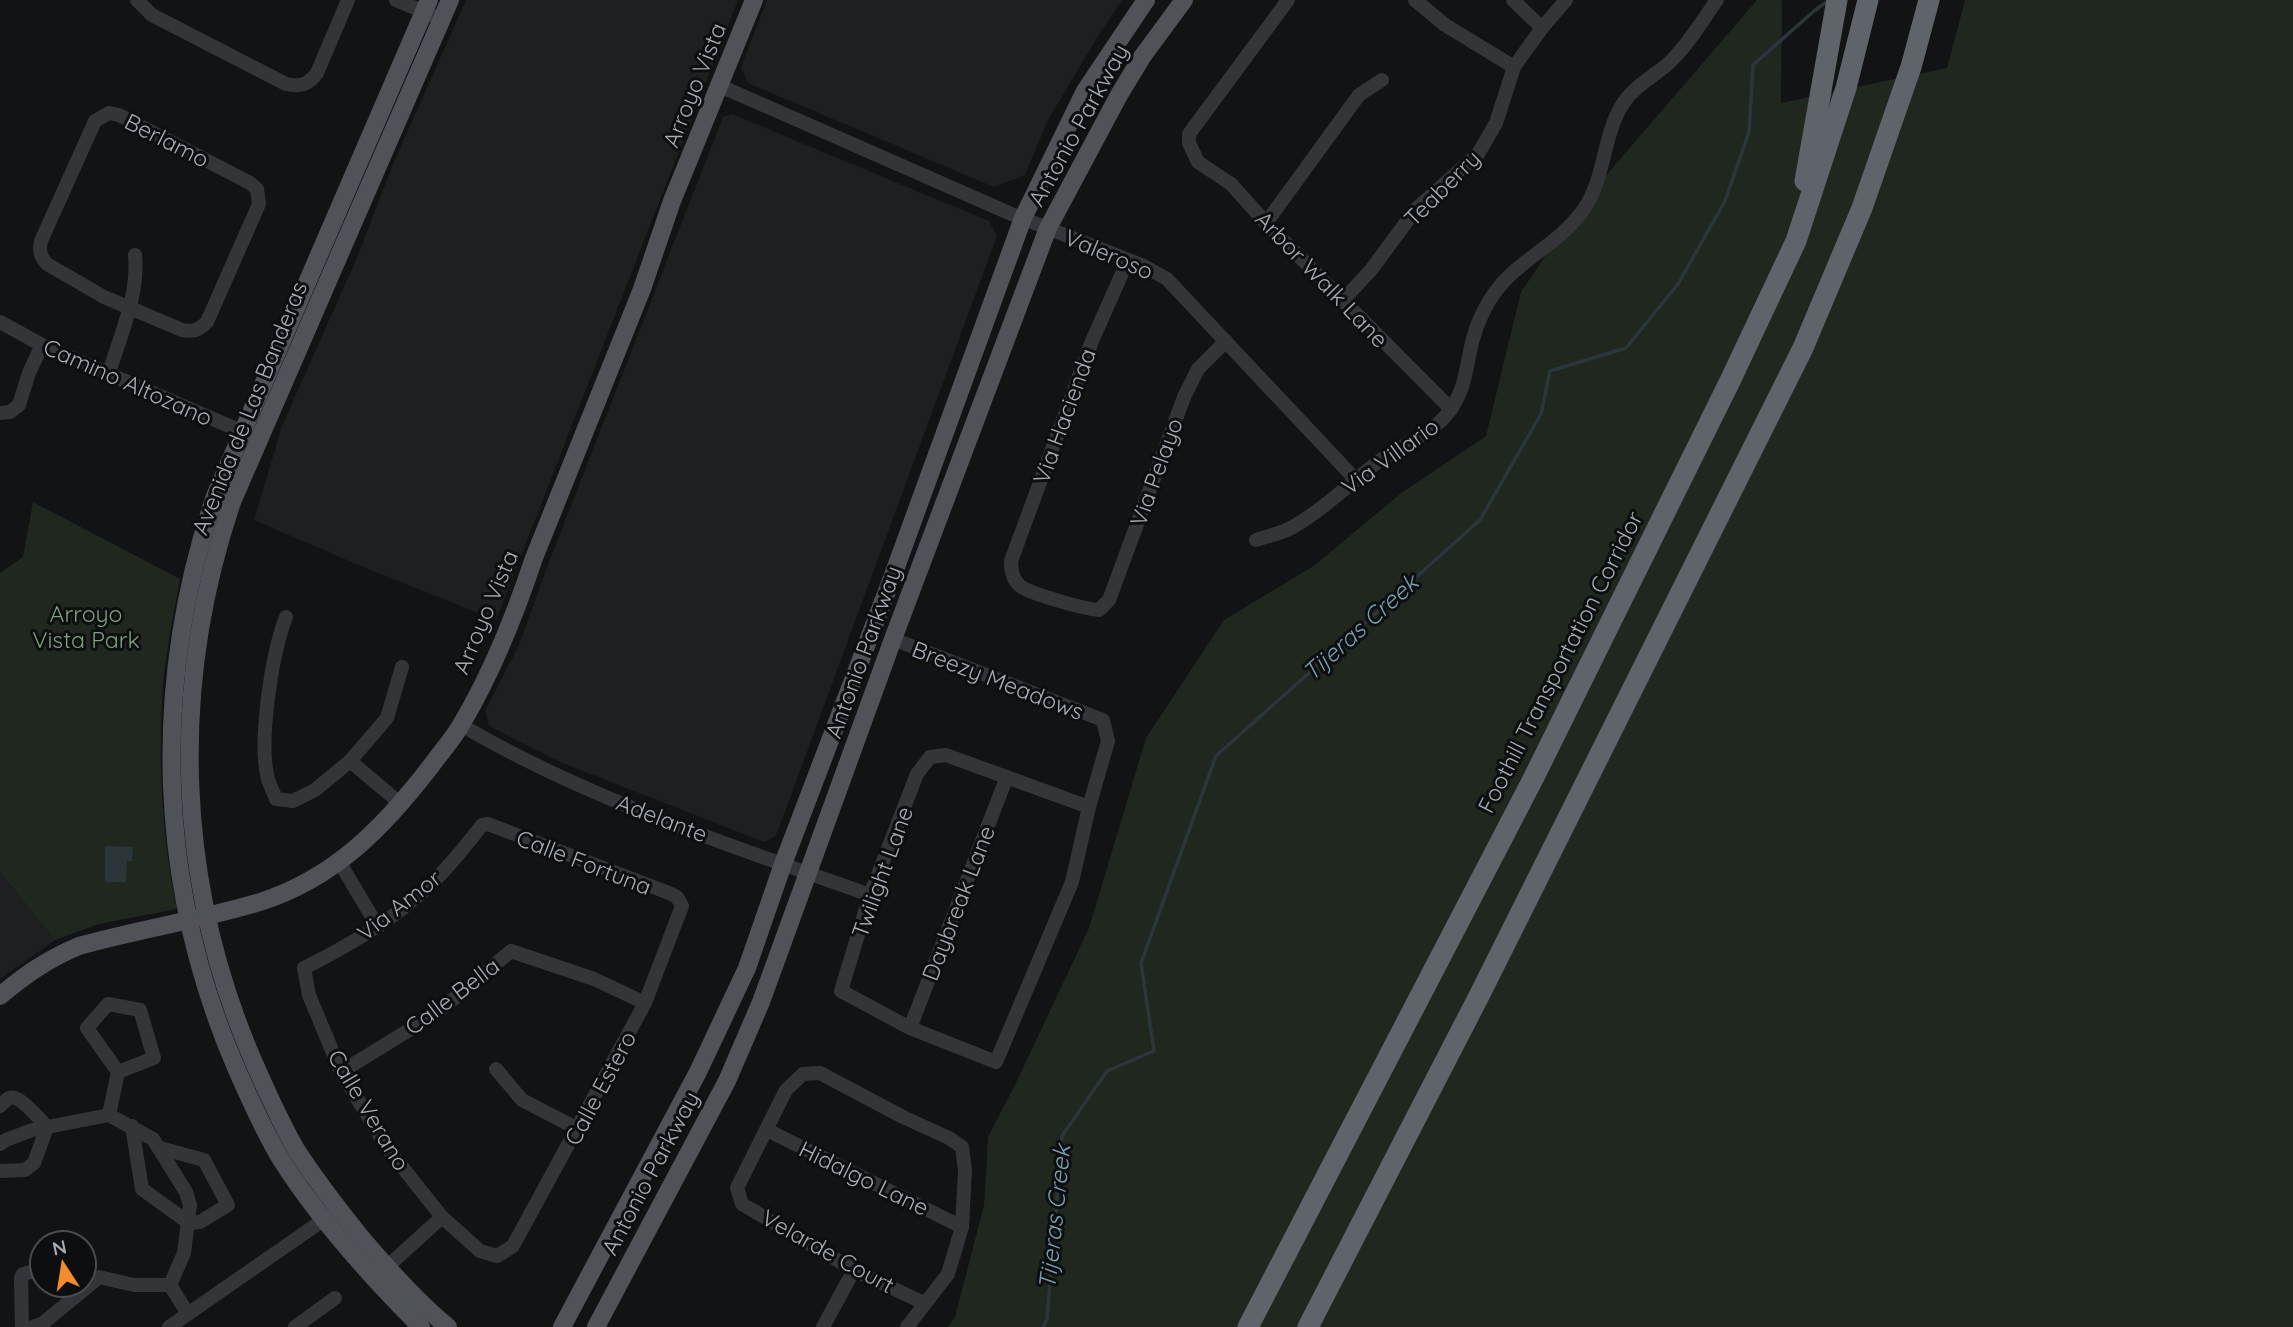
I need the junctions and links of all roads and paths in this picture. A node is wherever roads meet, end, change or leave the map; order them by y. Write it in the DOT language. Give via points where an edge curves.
graph roads {
  1 [pos="137,0"];
  2 [pos="348,0"];
  3 [pos="397,0"];
  4 [pos="450,0"];
  5 [pos="754,0"];
  6 [pos="1146,0"];
  7 [pos="1184,0"];
  8 [pos="1288,0"];
  9 [pos="1415,0"];
  10 [pos="1513,0"];
  11 [pos="1566,0"];
  12 [pos="1717,0"];
  13 [pos="1837,0"];
  14 [pos="1868,0"];
  15 [pos="1929,0"];
  16 [pos="1935,0"];
  17 [pos="426,6"];
  18 [pos="441,20"];
  19 [pos="1542,28"];
  20 [pos="1514,67"];
  21 [pos="1911,68"];
  22 [pos="1382,80"];
  23 [pos="719,86"];
  24 [pos="1023,218"];
  25 [pos="1266,223"];
  26 [pos="1048,228"];
  27 [pos="1796,242"];
  28 [pos="135,255"];
  29 [pos="1128,260"];
  30 [pos="1343,300"];
  31 [pos="129,309"];
  32 [pos="0,322"];
  33 [pos="1226,341"];
  34 [pos="42,345"];
  35 [pos="109,373"];
  36 [pos="1451,409"];
  37 [pos="0,413"];
  38 [pos="250,435"];
  39 [pos="1356,480"];
  40 [pos="1255,540"];
  41 [pos="1099,610"];
  42 [pos="286,617"];
  43 [pos="893,639"];
  44 [pos="402,667"];
  45 [pos="461,725"];
  46 [pos="350,761"];
  47 [pos="1006,779"];
  48 [pos="401,804"];
  49 [pos="1089,807"];
  50 [pos="482,825"];
  51 [pos="340,863"];
  52 [pos="783,864"];
  53 [pos="808,873"];
  54 [pos="870,895"];
  55 [pos="682,906"];
  56 [pos="207,915"];
  57 [pos="189,919"];
  58 [pos="378,926"];
  59 [pos="303,968"];
  60 [pos="0,996"];
  61 [pos="645,1003"];
  62 [pos="910,1028"];
  63 [pos="496,1069"];
  64 [pos="118,1072"];
  65 [pos="341,1072"];
  66 [pos="0,1106"];
  67 [pos="109,1115"];
  68 [pos="132,1126"];
  69 [pos="47,1128"];
  70 [pos="578,1129"];
  71 [pos="767,1130"];
  72 [pos="0,1144"];
  73 [pos="160,1148"];
  74 [pos="0,1171"];
  75 [pos="331,1214"];
  76 [pos="442,1217"];
  77 [pos="189,1223"];
  78 [pos="962,1227"];
  79 [pos="497,1256"];
  80 [pos="387,1268"];
  81 [pos="854,1270"];
  82 [pos="28,1273"];
  83 [pos="99,1277"];
  84 [pos="170,1285"];
  85 [pos="335,1298"];
  86 [pos="924,1303"];
  87 [pos="188,1314"];
  88 [pos="304,1325"];
  89 [pos="22,1327"];
  90 [pos="33,1327"];
  91 [pos="169,1327"];
  92 [pos="421,1327"];
  93 [pos="448,1327"];
  94 [pos="562,1327"];
  95 [pos="596,1327"];
  96 [pos="823,1327"];
  97 [pos="907,1327"];
  98 [pos="1248,1327"];
  99 [pos="1308,1327"];
  1 -- 2 [label="street" via="152,15 286,84 304,85 317,73"];
  3 -- 17 [label="street"];
  4 -- 18 [label="main road, Avenida de Las Banderas"];
  5 -- 23 [label="main road, Arroyo Vista"];
  6 -- 24 [label="main road, Antonio Parkway" via="1085,91"];
  7 -- 26 [label="main road, Antonio Parkway" via="1119,95"];
  8 -- 25 [label="street, Arbor Walk Lane" via="1189,134 1198,162 1231,184"];
  9 -- 20 [label="street"];
  10 -- 19 [label="street"];
  11 -- 19 [label="street, Teaberry"];
  12 -- 36 [label="street, Via Villario" via="1683,48 1623,104 1583,211 1494,292"];
  13 -- 27 [label="highway"];
  14 -- 27 [label="highway, Foothill Transportation Corridor" via="1846,88"];
  15 -- 21 [label="highway"];
  16 -- 21 [label="highway"];
  17 -- 18 [label="street"];
  17 -- 38 [label="main road, Avenida de Las Banderas"];
  18 -- 38 [label="main road, Avenida de Las Banderas"];
  19 -- 20 [label="street, Teaberry"];
  20 -- 30 [label="street, Teaberry" via="1496,122 1478,154 1416,209"];
  21 -- 99 [label="highway" via="1863,208 1804,348"];
  22 -- 25 [label="street" via="1359,95"];
  23 -- 24 [label="street, Valeroso"];
  23 -- 45 [label="main road, Arroyo Vista" via="519,604"];
  24 -- 26 [label="street, Valeroso"];
  24 -- 52 [label="main road, Antonio Parkway"];
  25 -- 30 [label="street, Arbor Walk Lane"];
  26 -- 29 [label="street, Valeroso"];
  26 -- 43 [label="main road, Antonio Parkway"];
  27 -- 98 [label="highway, Foothill Transportation Corridor" via="1539,767"];
  28 -- 31 [label="street" via="137,272"];
  29 -- 33 [label="street, Valeroso" via="1167,279"];
  29 -- 41 [label="street, Via Hacienda" via="1092,341 1011,561 1012,575 1020,586"];
  30 -- 36 [label="street, Arbor Walk Lane"];
  31 -- 31 [label="street, Berlamo" via="182,330 200,329 207,322 259,197 250,183 109,113 95,121 39,250 47,264"];
  31 -- 35 [label="street"];
  32 -- 34 [label="street, Camino Altozano"];
  33 -- 39 [label="street, Valeroso"];
  33 -- 41 [label="street, Via Pelayo" via="1198,369 1184,397 1109,600"];
  34 -- 35 [label="street, Camino Altozano"];
  34 -- 37 [label="street" via="19,405"];
  35 -- 38 [label="street, Camino Altozano"];
  36 -- 39 [label="street, Via Villario" via="1434,427"];
  38 -- 56 [label="main road, Avenida de Las Banderas" via="200,626 192,688 189,790"];
  38 -- 57 [label="main road, Avenida de Las Banderas" via="204,530 182,623 174,686 171,791"];
  39 -- 40 [label="street, Via Villario" via="1288,530"];
  42 -- 46 [label="street" via="277,640 265,724 268,777 276,799 293,801 315,790"];
  43 -- 49 [label="street, Breezy Meadows" via="1103,720 1108,741"];
  43 -- 53 [label="main road, Antonio Parkway"];
  44 -- 46 [label="street" via="387,718"];
  45 -- 48 [label="main road, Arroyo Vista"];
  45 -- 52 [label="street, Adelante" via="572,783"];
  46 -- 48 [label="street"];
  47 -- 49 [label="street"];
  47 -- 54 [label="street, Twilight Lane" via="946,755 930,757 917,774"];
  47 -- 62 [label="street, Daybreak Lane"];
  48 -- 51 [label="main road, Arroyo Vista"];
  49 -- 62 [label="street" via="1072,882 996,1062"];
  50 -- 55 [label="street, Calle Fortuna" via="495,826 669,893"];
  50 -- 58 [label="street, Via Amor" via="414,900"];
  51 -- 56 [label="main road, Arroyo Vista" via="261,902"];
  51 -- 58 [label="street"];
  52 -- 53 [label="street, Adelante"];
  52 -- 94 [label="main road, Antonio Parkway" via="724,1020"];
  53 -- 54 [label="street, Adelante"];
  53 -- 95 [label="main road, Antonio Parkway" via="727,1081"];
  54 -- 62 [label="street, Twilight Lane" via="841,991"];
  55 -- 61 [label="street, Calle Estero"];
  56 -- 57 [label="main road, Arroyo Vista"];
  56 -- 75 [label="main road, Avenida de Las Banderas" via="235,1020"];
  57 -- 60 [label="main road, Arroyo Vista" via="53,956"];
  57 -- 75 [label="main road, Avenida de Las Banderas" via="218,1027 253,1106 281,1160"];
  58 -- 59 [label="street, Via Amor"];
  59 -- 65 [label="street, Calle Verano" via="309,995"];
  61 -- 65 [label="street, Calle Bella" via="594,979 512,951 438,1012"];
  61 -- 70 [label="street, Calle Estero"];
  63 -- 70 [label="street" via="522,1100"];
  64 -- 64 [label="street" via="87,1028 108,1004 140,1010 154,1058"];
  64 -- 67 [label="street"];
  65 -- 76 [label="street, Calle Verano" via="388,1149"];
  66 -- 69 [label="street" via="8,1098 20,1100"];
  67 -- 68 [label="street"];
  67 -- 69 [label="street"];
  68 -- 73 [label="street"];
  68 -- 77 [label="street" via="142,1189"];
  69 -- 72 [label="street"];
  69 -- 74 [label="street" via="34,1163 25,1170"];
  70 -- 79 [label="street, Calle Estero" via="513,1246"];
  71 -- 78 [label="street, Hidalgo Lane"];
  71 -- 78 [label="street" via="786,1090 803,1074 820,1073 962,1147"];
  71 -- 81 [label="street, Velarde Court" via="737,1188 742,1204"];
  73 -- 77 [label="street" via="186,1192"];
  73 -- 77 [label="street" via="204,1160 228,1205 200,1222"];
  75 -- 80 [label="main road, Avenida de Las Banderas"];
  75 -- 87 [label="street"];
  75 -- 92 [label="main road, Avenida de Las Banderas" via="377,1283"];
  76 -- 79 [label="street, Calle Verano" via="480,1251"];
  76 -- 80 [label="street"];
  77 -- 84 [label="street" via="184,1253"];
  78 -- 86 [label="street" via="948,1274"];
  80 -- 93 [label="main road, Avenida de Las Banderas"];
  81 -- 86 [label="street, Velarde Court"];
  81 -- 96 [label="street"];
  82 -- 89 [label="street" via="21,1278"];
  83 -- 84 [label="street" via="134,1285"];
  83 -- 90 [label="street"];
  84 -- 87 [label="street"];
  85 -- 88 [label="street"];
  86 -- 97 [label="street"];
  87 -- 91 [label="street"];
}
